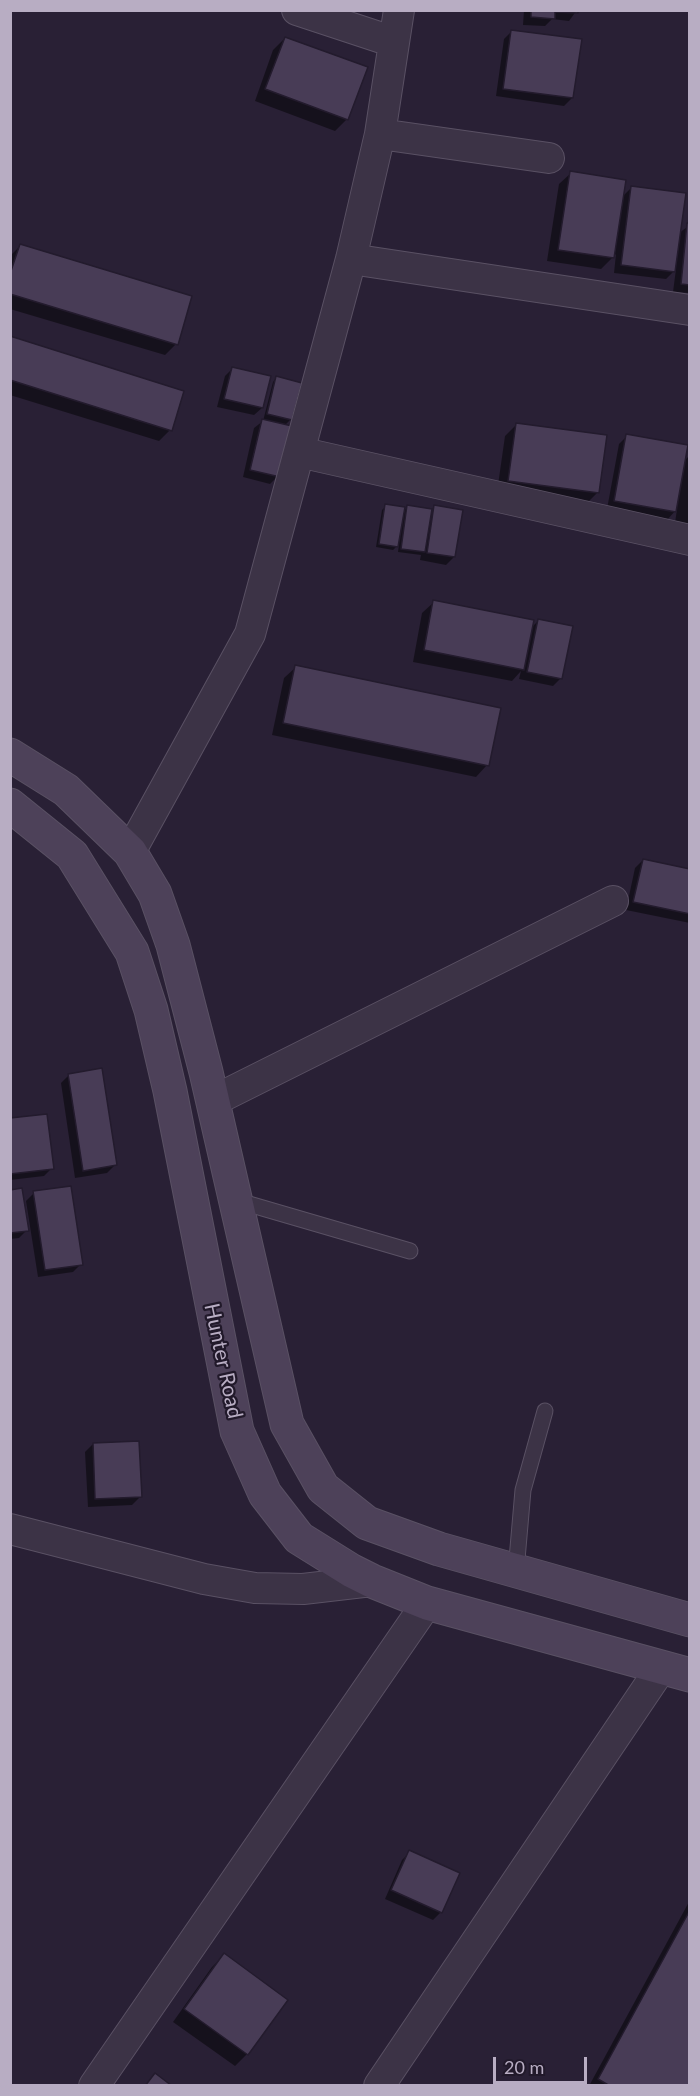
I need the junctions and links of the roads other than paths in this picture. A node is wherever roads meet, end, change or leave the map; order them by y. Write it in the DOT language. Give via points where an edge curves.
graph roads {
  1 [pos="297,10"];
  2 [pos="399,10"];
  3 [pos="394,42"];
  4 [pos="380,134"];
  5 [pos="549,158"];
  6 [pos="351,259"];
  7 [pos="690,310"];
  8 [pos="299,452"];
  9 [pos="690,540"];
  10 [pos="10,755"];
  11 [pos="10,805"];
  12 [pos="130,852"];
  13 [pos="613,901"];
  14 [pos="213,1101"];
  15 [pos="236,1200"];
  16 [pos="410,1251"];
  17 [pos="545,1411"];
  18 [pos="10,1529"];
  19 [pos="516,1571"];
  20 [pos="372,1581"];
  21 [pos="427,1603"];
  22 [pos="690,1620"];
  23 [pos="675,1671"];
  24 [pos="94,2085"];
  25 [pos="380,2085"];
  1 -- 3 [label="street"];
  2 -- 3 [label="street"];
  3 -- 4 [label="street"];
  4 -- 5 [label="street"];
  4 -- 6 [label="street"];
  6 -- 7 [label="street"];
  6 -- 8 [label="street"];
  8 -- 9 [label="street"];
  8 -- 12 [label="street" via="250,634"];
  10 -- 12 [label="main road" via="66,790"];
  11 -- 20 [label="main road, Hunter Road" via="72,855 132,952 151,1010 170,1091 237,1431 265,1494 299,1538"];
  12 -- 14 [label="main road" via="155,894 173,945"];
  13 -- 14 [label="street"];
  14 -- 15 [label="main road"];
  15 -- 16 [label="lane"];
  15 -- 19 [label="main road" via="287,1424 323,1488 368,1523"];
  17 -- 19 [label="lane" via="523,1490"];
  18 -- 20 [label="street" via="204,1579 255,1588 303,1589"];
  19 -- 22 [label="main road"];
  20 -- 21 [label="main road, Hunter Road"];
  21 -- 23 [label="main road, Hunter Road"];
  21 -- 24 [label="street"];
  23 -- 25 [label="street"];
}
